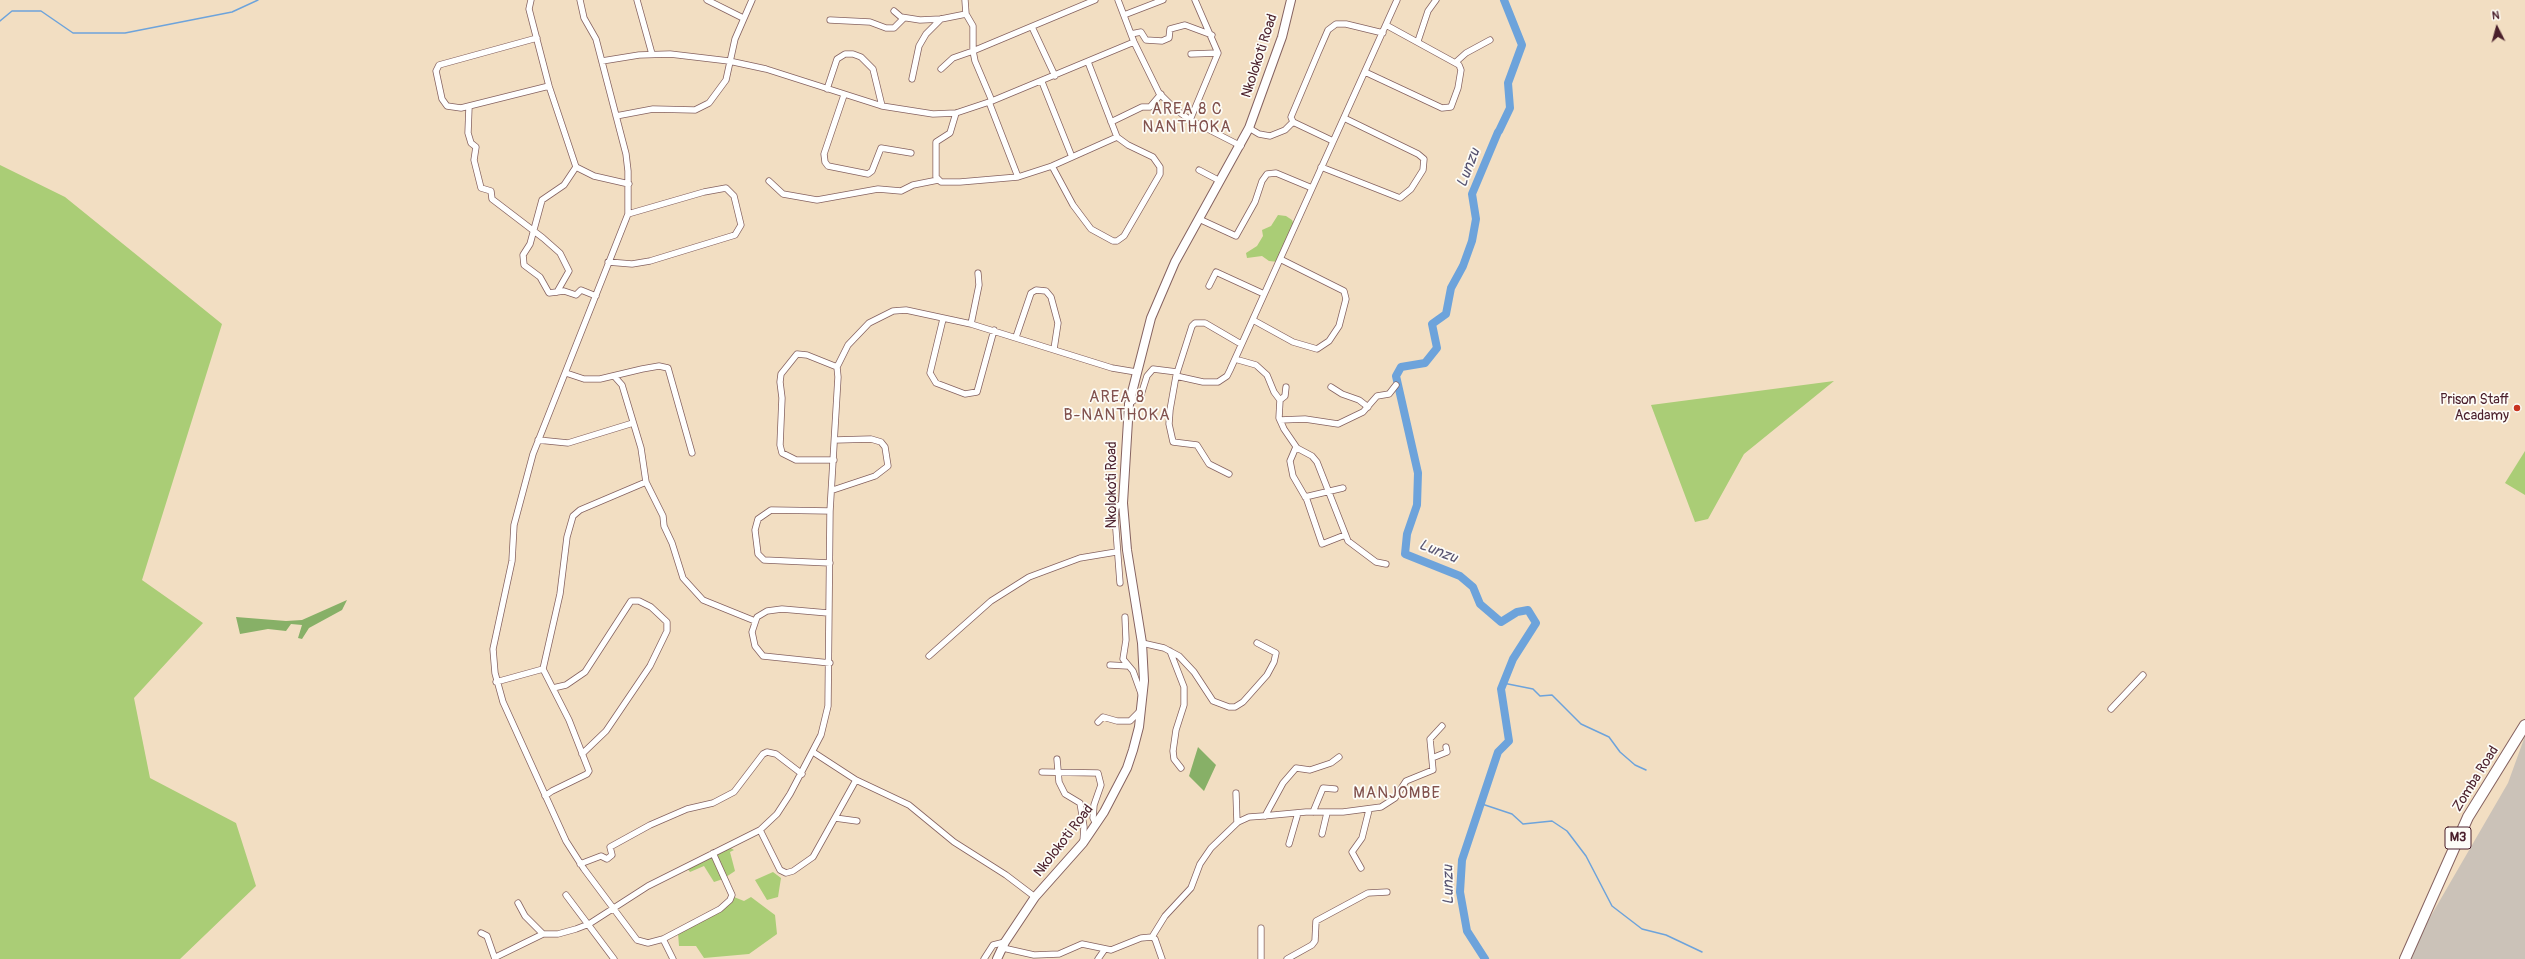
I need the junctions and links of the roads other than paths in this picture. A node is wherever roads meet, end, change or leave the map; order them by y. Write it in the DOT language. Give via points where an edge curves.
graph roads {
  1 [pos="530,0"];
  2 [pos="580,0"];
  3 [pos="637,0"];
  4 [pos="707,0"];
  5 [pos="752,0"];
  6 [pos="965,0"];
  7 [pos="1095,0"];
  8 [pos="1118,0"];
  9 [pos="1163,0"];
  10 [pos="1195,0"];
  11 [pos="1291,0"];
  12 [pos="1397,0"];
  13 [pos="1436,0"];
  14 [pos="894,11"];
  15 [pos="966,14"];
  16 [pos="1124,15"];
  17 [pos="743,18"];
  18 [pos="904,18"];
  19 [pos="941,19"];
  20 [pos="830,20"];
  21 [pos="1386,25"];
  22 [pos="1032,27"];
  23 [pos="1383,33"];
  24 [pos="1131,34"];
  25 [pos="1212,35"];
  26 [pos="536,38"];
  27 [pos="1490,40"];
  28 [pos="1418,41"];
  29 [pos="1134,42"];
  30 [pos="973,51"];
  31 [pos="1218,53"];
  32 [pos="652,54"];
  33 [pos="1191,54"];
  34 [pos="602,61"];
  35 [pos="729,61"];
  36 [pos="1088,62"];
  37 [pos="1456,62"];
  38 [pos="941,69"];
  39 [pos="1365,72"];
  40 [pos="1055,76"];
  41 [pos="912,78"];
  42 [pos="1042,82"];
  43 [pos="549,86"];
  44 [pos="827,89"];
  45 [pos="1160,94"];
  46 [pos="844,95"];
  47 [pos="990,101"];
  48 [pos="882,106"];
  49 [pos="469,107"];
  50 [pos="956,112"];
  51 [pos="616,116"];
  52 [pos="1344,118"];
  53 [pos="1190,120"];
  54 [pos="1111,122"];
  55 [pos="1293,122"];
  56 [pos="1249,128"];
  57 [pos="1117,137"];
  58 [pos="1333,141"];
  59 [pos="1241,146"];
  60 [pos="911,153"];
  61 [pos="1072,157"];
  62 [pos="1052,166"];
  63 [pos="576,167"];
  64 [pos="1321,167"];
  65 [pos="1199,170"];
  66 [pos="1018,177"];
  67 [pos="938,180"];
  68 [pos="769,181"];
  69 [pos="1220,182"];
  70 [pos="629,184"];
  71 [pos="1312,188"];
  72 [pos="628,214"];
  73 [pos="1199,219"];
  74 [pos="533,231"];
  75 [pos="1280,259"];
  76 [pos="608,262"];
  77 [pos="978,273"];
  78 [pos="1209,286"];
  79 [pos="557,292"];
  80 [pos="1264,294"];
  81 [pos="596,296"];
  82 [pos="943,319"];
  83 [pos="1253,320"];
  84 [pos="971,324"];
  85 [pos="994,330"];
  86 [pos="1016,338"];
  87 [pos="1241,344"];
  88 [pos="1054,349"];
  89 [pos="1235,359"];
  90 [pos="837,367"];
  91 [pos="1136,372"];
  92 [pos="566,373"];
  93 [pos="1176,374"];
  94 [pos="614,376"];
  95 [pos="1396,385"];
  96 [pos="1286,387"];
  97 [pos="1331,387"];
  98 [pos="1280,400"];
  99 [pos="1129,404"];
  100 [pos="1368,407"];
  101 [pos="1280,420"];
  102 [pos="632,423"];
  103 [pos="538,440"];
  104 [pos="836,440"];
  105 [pos="1296,447"];
  106 [pos="692,453"];
  107 [pos="834,460"];
  108 [pos="1229,474"];
  109 [pos="646,482"];
  110 [pos="1343,488"];
  111 [pos="833,490"];
  112 [pos="1329,490"];
  113 [pos="1305,497"];
  114 [pos="1123,503"];
  115 [pos="830,511"];
  116 [pos="1345,535"];
  117 [pos="1116,552"];
  118 [pos="830,563"];
  119 [pos="1386,564"];
  120 [pos="1120,583"];
  121 [pos="828,613"];
  122 [pos="1125,617"];
  123 [pos="755,621"];
  124 [pos="1142,643"];
  125 [pos="1258,643"];
  126 [pos="1170,651"];
  127 [pos="929,656"];
  128 [pos="830,663"];
  129 [pos="1110,665"];
  130 [pos="1128,666"];
  131 [pos="543,669"];
  132 [pos="2143,675"];
  133 [pos="496,682"];
  134 [pos="553,688"];
  135 [pos="1142,698"];
  136 [pos="2111,709"];
  137 [pos="1141,710"];
  138 [pos="1098,722"];
  139 [pos="2525,725"];
  140 [pos="1442,726"];
  141 [pos="1446,747"];
  142 [pos="813,752"];
  143 [pos="582,754"];
  144 [pos="1339,757"];
  145 [pos="1057,758"];
  146 [pos="1432,758"];
  147 [pos="1181,768"];
  148 [pos="1042,772"];
  149 [pos="1057,772"];
  150 [pos="802,774"];
  151 [pos="856,780"];
  152 [pos="1335,789"];
  153 [pos="1236,793"];
  154 [pos="545,796"];
  155 [pos="1369,810"];
  156 [pos="1313,812"];
  157 [pos="1298,813"];
  158 [pos="1327,813"];
  159 [pos="1265,816"];
  160 [pos="835,818"];
  161 [pos="857,821"];
  162 [pos="1237,823"];
  163 [pos="1096,824"];
  164 [pos="760,830"];
  165 [pos="1322,834"];
  166 [pos="1083,843"];
  167 [pos="1289,844"];
  168 [pos="713,853"];
  169 [pos="580,864"];
  170 [pos="1361,868"];
  171 [pos="1387,892"];
  172 [pos="566,895"];
  173 [pos="1035,897"];
  174 [pos="518,903"];
  175 [pos="613,907"];
  176 [pos="589,924"];
  177 [pos="1261,928"];
  178 [pos="481,933"];
  179 [pos="543,934"];
  180 [pos="1152,937"];
  181 [pos="663,939"];
  182 [pos="1004,945"];
  183 [pos="1105,950"];
  184 [pos="495,958"];
  185 [pos="614,959"];
  186 [pos="673,959"];
  187 [pos="984,959"];
  188 [pos="997,959"];
  189 [pos="1098,959"];
  190 [pos="1162,959"];
  191 [pos="1261,959"];
  192 [pos="1287,959"];
  193 [pos="2405,959"];
  1 -- 26 [label="street" via="529,9"];
  2 -- 34 [label="street" via="584,18 593,34"];
  3 -- 32 [label="street"];
  4 -- 17 [label="street"];
  5 -- 17 [label="street"];
  6 -- 15 [label="street"];
  7 -- 22 [label="street"];
  8 -- 16 [label="street"];
  9 -- 16 [label="street"];
  10 -- 25 [label="street"];
  11 -- 56 [label="main road, Nkolokoti Road" via="1282,37"];
  12 -- 21 [label="street"];
  13 -- 28 [label="street" via="1428,11"];
  14 -- 18 [label="street"];
  15 -- 19 [label="street"];
  15 -- 30 [label="street" via="973,26"];
  16 -- 24 [label="street"];
  17 -- 35 [label="street"];
  18 -- 19 [label="street"];
  18 -- 20 [label="street" via="894,28 870,22"];
  19 -- 41 [label="street" via="926,34 919,46"];
  21 -- 23 [label="street"];
  21 -- 28 [label="street"];
  22 -- 30 [label="street"];
  22 -- 40 [label="street"];
  23 -- 39 [label="street"];
  23 -- 55 [label="street" via="1346,24 1331,26 1292,112"];
  24 -- 25 [label="street" via="1141,32 1146,40 1162,41 1169,38 1170,29 1185,25"];
  24 -- 29 [label="street"];
  25 -- 31 [label="street"];
  26 -- 43 [label="street"];
  26 -- 49 [label="street" via="450,60 436,67 444,102 452,108"];
  27 -- 37 [label="street" via="1466,53"];
  28 -- 37 [label="street"];
  29 -- 36 [label="street"];
  29 -- 45 [label="street"];
  30 -- 38 [label="street" via="953,58"];
  30 -- 47 [label="street"];
  31 -- 33 [label="street"];
  31 -- 53 [label="street"];
  32 -- 34 [label="street"];
  32 -- 35 [label="street"];
  34 -- 51 [label="street"];
  35 -- 44 [label="street" via="766,69"];
  35 -- 51 [label="street" via="723,87 702,107 695,110 653,109"];
  36 -- 40 [label="street"];
  36 -- 54 [label="street"];
  37 -- 39 [label="street" via="1461,70 1458,88 1451,106 1447,109"];
  39 -- 52 [label="street"];
  40 -- 42 [label="street"];
  42 -- 47 [label="street"];
  42 -- 61 [label="street"];
  43 -- 49 [label="street"];
  43 -- 63 [label="street"];
  44 -- 46 [label="street"];
  44 -- 48 [label="street" via="837,59 845,54 853,54 861,57 873,69"];
  45 -- 53 [label="street"];
  45 -- 54 [label="street" via="1150,107 1142,107"];
  46 -- 48 [label="street"];
  46 -- 60 [label="street" via="824,154 828,166 868,174 872,172 881,148"];
  47 -- 50 [label="street"];
  47 -- 66 [label="street"];
  48 -- 50 [label="street" via="927,114"];
  49 -- 74 [label="street" via="468,133 471,143 476,147 474,160 481,188 491,191 492,199"];
  50 -- 67 [label="street" via="950,133 936,142"];
  51 -- 70 [label="street" via="626,154"];
  52 -- 58 [label="street"];
  52 -- 64 [label="street" via="1422,157 1425,163 1420,175 1406,195 1400,198"];
  53 -- 59 [label="street"];
  54 -- 57 [label="street"];
  55 -- 56 [label="street" via="1285,130 1270,136 1259,134"];
  55 -- 58 [label="street"];
  56 -- 59 [label="main road, Nkolokoti Road"];
  57 -- 61 [label="street"];
  57 -- 62 [label="street" via="1153,158 1161,170 1153,189 1128,229 1117,241 1091,229 1073,205"];
  58 -- 64 [label="street"];
  59 -- 69 [label="main road, Nkolokoti Road"];
  61 -- 62 [label="street"];
  62 -- 66 [label="street"];
  63 -- 70 [label="street" via="594,176"];
  63 -- 74 [label="street" via="564,184 542,200"];
  64 -- 71 [label="street"];
  65 -- 69 [label="street"];
  66 -- 67 [label="street" via="960,182"];
  67 -- 68 [label="street" via="901,191 878,189 816,200 783,194"];
  69 -- 73 [label="main road, Nkolokoti Road"];
  70 -- 72 [label="street"];
  71 -- 73 [label="street" via="1276,173 1267,174 1236,236"];
  71 -- 75 [label="street"];
  72 -- 76 [label="street"];
  72 -- 76 [label="street" via="726,188 734,196 741,225 735,235 650,261 632,264"];
  73 -- 91 [label="main road, Nkolokoti Road" via="1164,286 1151,318"];
  74 -- 79 [label="street" via="560,253 570,271"];
  74 -- 79 [label="street" via="530,244 523,255 524,265 540,277 549,293"];
  75 -- 80 [label="street"];
  75 -- 83 [label="street" via="1344,291 1346,299 1339,326 1329,341 1317,349 1293,342"];
  76 -- 81 [label="street"];
  77 -- 84 [label="street" via="979,285"];
  78 -- 80 [label="street" via="1216,272"];
  79 -- 81 [label="street" via="564,291 576,295 581,290"];
  80 -- 83 [label="street"];
  81 -- 92 [label="street"];
  82 -- 84 [label="street"];
  82 -- 85 [label="street" via="930,373 936,383 966,394 977,392"];
  82 -- 90 [label="street" via="906,310 881,316 856,335"];
  83 -- 87 [label="street"];
  84 -- 85 [label="street"];
  85 -- 86 [label="street"];
  86 -- 88 [label="street"];
  86 -- 88 [label="street" via="1031,293 1036,290 1046,291 1051,297 1058,323"];
  87 -- 89 [label="street"];
  87 -- 93 [label="street" via="1205,323 1195,323 1187,338"];
  88 -- 91 [label="street" via="1112,368"];
  89 -- 93 [label="street" via="1227,376 1218,382 1203,382"];
  89 -- 98 [label="street" via="1262,369"];
  90 -- 104 [label="street"];
  90 -- 107 [label="street" via="807,355 797,354 781,374 780,382 782,453 796,460"];
  91 -- 99 [label="main road, Nkolokoti Road"];
  92 -- 94 [label="street" via="590,380"];
  92 -- 103 [label="street"];
  93 -- 99 [label="street" via="1153,369 1147,376 1141,395"];
  93 -- 108 [label="street" via="1169,424 1173,442 1197,445 1209,464"];
  94 -- 102 [label="street" via="622,385"];
  94 -- 106 [label="street" via="659,366 668,368"];
  95 -- 100 [label="street" via="1389,394 1377,396"];
  96 -- 98 [label="street" via="1285,396"];
  97 -- 100 [label="street"];
  98 -- 101 [label="street"];
  99 -- 114 [label="main road, Nkolokoti Road"];
  100 -- 101 [label="street" via="1338,424 1305,419"];
  101 -- 105 [label="street"];
  102 -- 103 [label="street" via="568,443"];
  102 -- 109 [label="street" via="641,448"];
  103 -- 133 [label="street" via="514,525 512,561 493,649"];
  104 -- 107 [label="street"];
  104 -- 111 [label="street" via="871,439 881,442 885,447 888,466 875,476"];
  105 -- 112 [label="street" via="1314,458"];
  105 -- 113 [label="street" via="1290,461 1293,476"];
  107 -- 111 [label="street"];
  109 -- 123 [label="street" via="663,516 680,571 688,585 703,600"];
  109 -- 131 [label="street" via="578,511 573,516 567,537 560,594"];
  110 -- 112 [label="street"];
  111 -- 115 [label="street"];
  112 -- 113 [label="street"];
  112 -- 116 [label="street"];
  113 -- 116 [label="street" via="1322,544"];
  114 -- 117 [label="street" via="1116,507"];
  114 -- 124 [label="main road, Nkolokoti Road" via="1127,550"];
  115 -- 118 [label="street"];
  115 -- 118 [label="street" via="771,510 758,519 756,530 758,554 764,560"];
  116 -- 119 [label="street" via="1348,541 1376,562"];
  117 -- 120 [label="street"];
  117 -- 127 [label="street" via="1080,558 1034,574 990,601"];
  118 -- 121 [label="street"];
  121 -- 123 [label="street" via="774,610 761,614"];
  121 -- 128 [label="street"];
  122 -- 130 [label="street" via="1126,640 1123,659"];
  123 -- 128 [label="street" via="752,632 755,646 763,656"];
  124 -- 126 [label="street"];
  124 -- 135 [label="main road, Nkolokoti Road"];
  125 -- 126 [label="street" via="1272,651 1276,657 1267,675 1243,702 1235,707 1224,707 1212,701 1186,662"];
  126 -- 147 [label="street" via="1184,687 1184,705 1173,751 1174,759"];
  128 -- 142 [label="street" via="826,720"];
  129 -- 130 [label="street"];
  130 -- 135 [label="street" via="1133,671"];
  131 -- 133 [label="street"];
  131 -- 134 [label="street"];
  132 -- 136 [label="street"];
  133 -- 154 [label="street" via="502,702"];
  134 -- 143 [label="street"];
  134 -- 143 [label="street" via="566,684 585,672 631,601 639,601 651,607 667,622 667,631 650,666 606,731"];
  135 -- 137 [label="main road, Nkolokoti Road"];
  137 -- 138 [label="street" via="1130,721 1103,717"];
  137 -- 163 [label="main road, Nkolokoti Road" via="1127,768"];
  139 -- 193 [label="highway, Zomba Road / M3" via="2468,817"];
  140 -- 146 [label="street" via="1430,739"];
  141 -- 146 [label="street" via="1447,752"];
  142 -- 150 [label="street"];
  142 -- 151 [label="street"];
  143 -- 154 [label="street" via="589,767 587,774"];
  144 -- 159 [label="street" via="1331,763 1310,770 1296,768 1283,783"];
  145 -- 149 [label="street"];
  146 -- 155 [label="street" via="1433,770 1406,781 1395,798 1381,807"];
  148 -- 149 [label="street"];
  149 -- 163 [label="street" via="1098,773 1101,785 1094,805 1093,818"];
  149 -- 166 [label="street" via="1058,782 1065,794 1080,803 1084,827"];
  150 -- 164 [label="street" via="777,814"];
  150 -- 169 [label="street" via="776,754 763,754 734,792 713,803 687,809 650,825 610,847 612,855 607,859 601,856"];
  151 -- 160 [label="street"];
  151 -- 173 [label="street" via="909,805 954,842 1006,874"];
  152 -- 156 [label="street" via="1323,788"];
  153 -- 162 [label="street"];
  154 -- 169 [label="street"];
  155 -- 158 [label="street"];
  155 -- 170 [label="street" via="1362,838 1352,852"];
  156 -- 157 [label="street"];
  156 -- 158 [label="street"];
  157 -- 159 [label="street"];
  157 -- 167 [label="street"];
  158 -- 165 [label="street"];
  159 -- 162 [label="street" via="1249,817"];
  160 -- 161 [label="street"];
  160 -- 164 [label="street" via="813,857 803,866 786,873 777,865"];
  162 -- 180 [label="street" via="1200,864 1191,888 1165,916"];
  163 -- 166 [label="main road, Nkolokoti Road"];
  164 -- 168 [label="street"];
  166 -- 173 [label="main road, Nkolokoti Road"];
  168 -- 175 [label="street"];
  168 -- 181 [label="street" via="732,895 730,900"];
  169 -- 175 [label="street"];
  171 -- 192 [label="street" via="1368,893 1316,921 1315,941 1312,945"];
  172 -- 176 [label="street"];
  173 -- 182 [label="main road, Nkolokoti Road"];
  174 -- 179 [label="street" via="525,916"];
  175 -- 176 [label="street"];
  175 -- 181 [label="street" via="640,942"];
  176 -- 179 [label="street" via="562,934"];
  176 -- 185 [label="street"];
  177 -- 191 [label="street"];
  178 -- 184 [label="street" via="487,936"];
  179 -- 184 [label="street"];
  180 -- 183 [label="street"];
  180 -- 190 [label="street"];
  181 -- 186 [label="street"];
  182 -- 183 [label="street" via="1034,955 1059,954 1082,944"];
  182 -- 187 [label="street" via="993,945"];
  182 -- 188 [label="main road, Nkolokoti Road"];
  183 -- 189 [label="street"];
}
